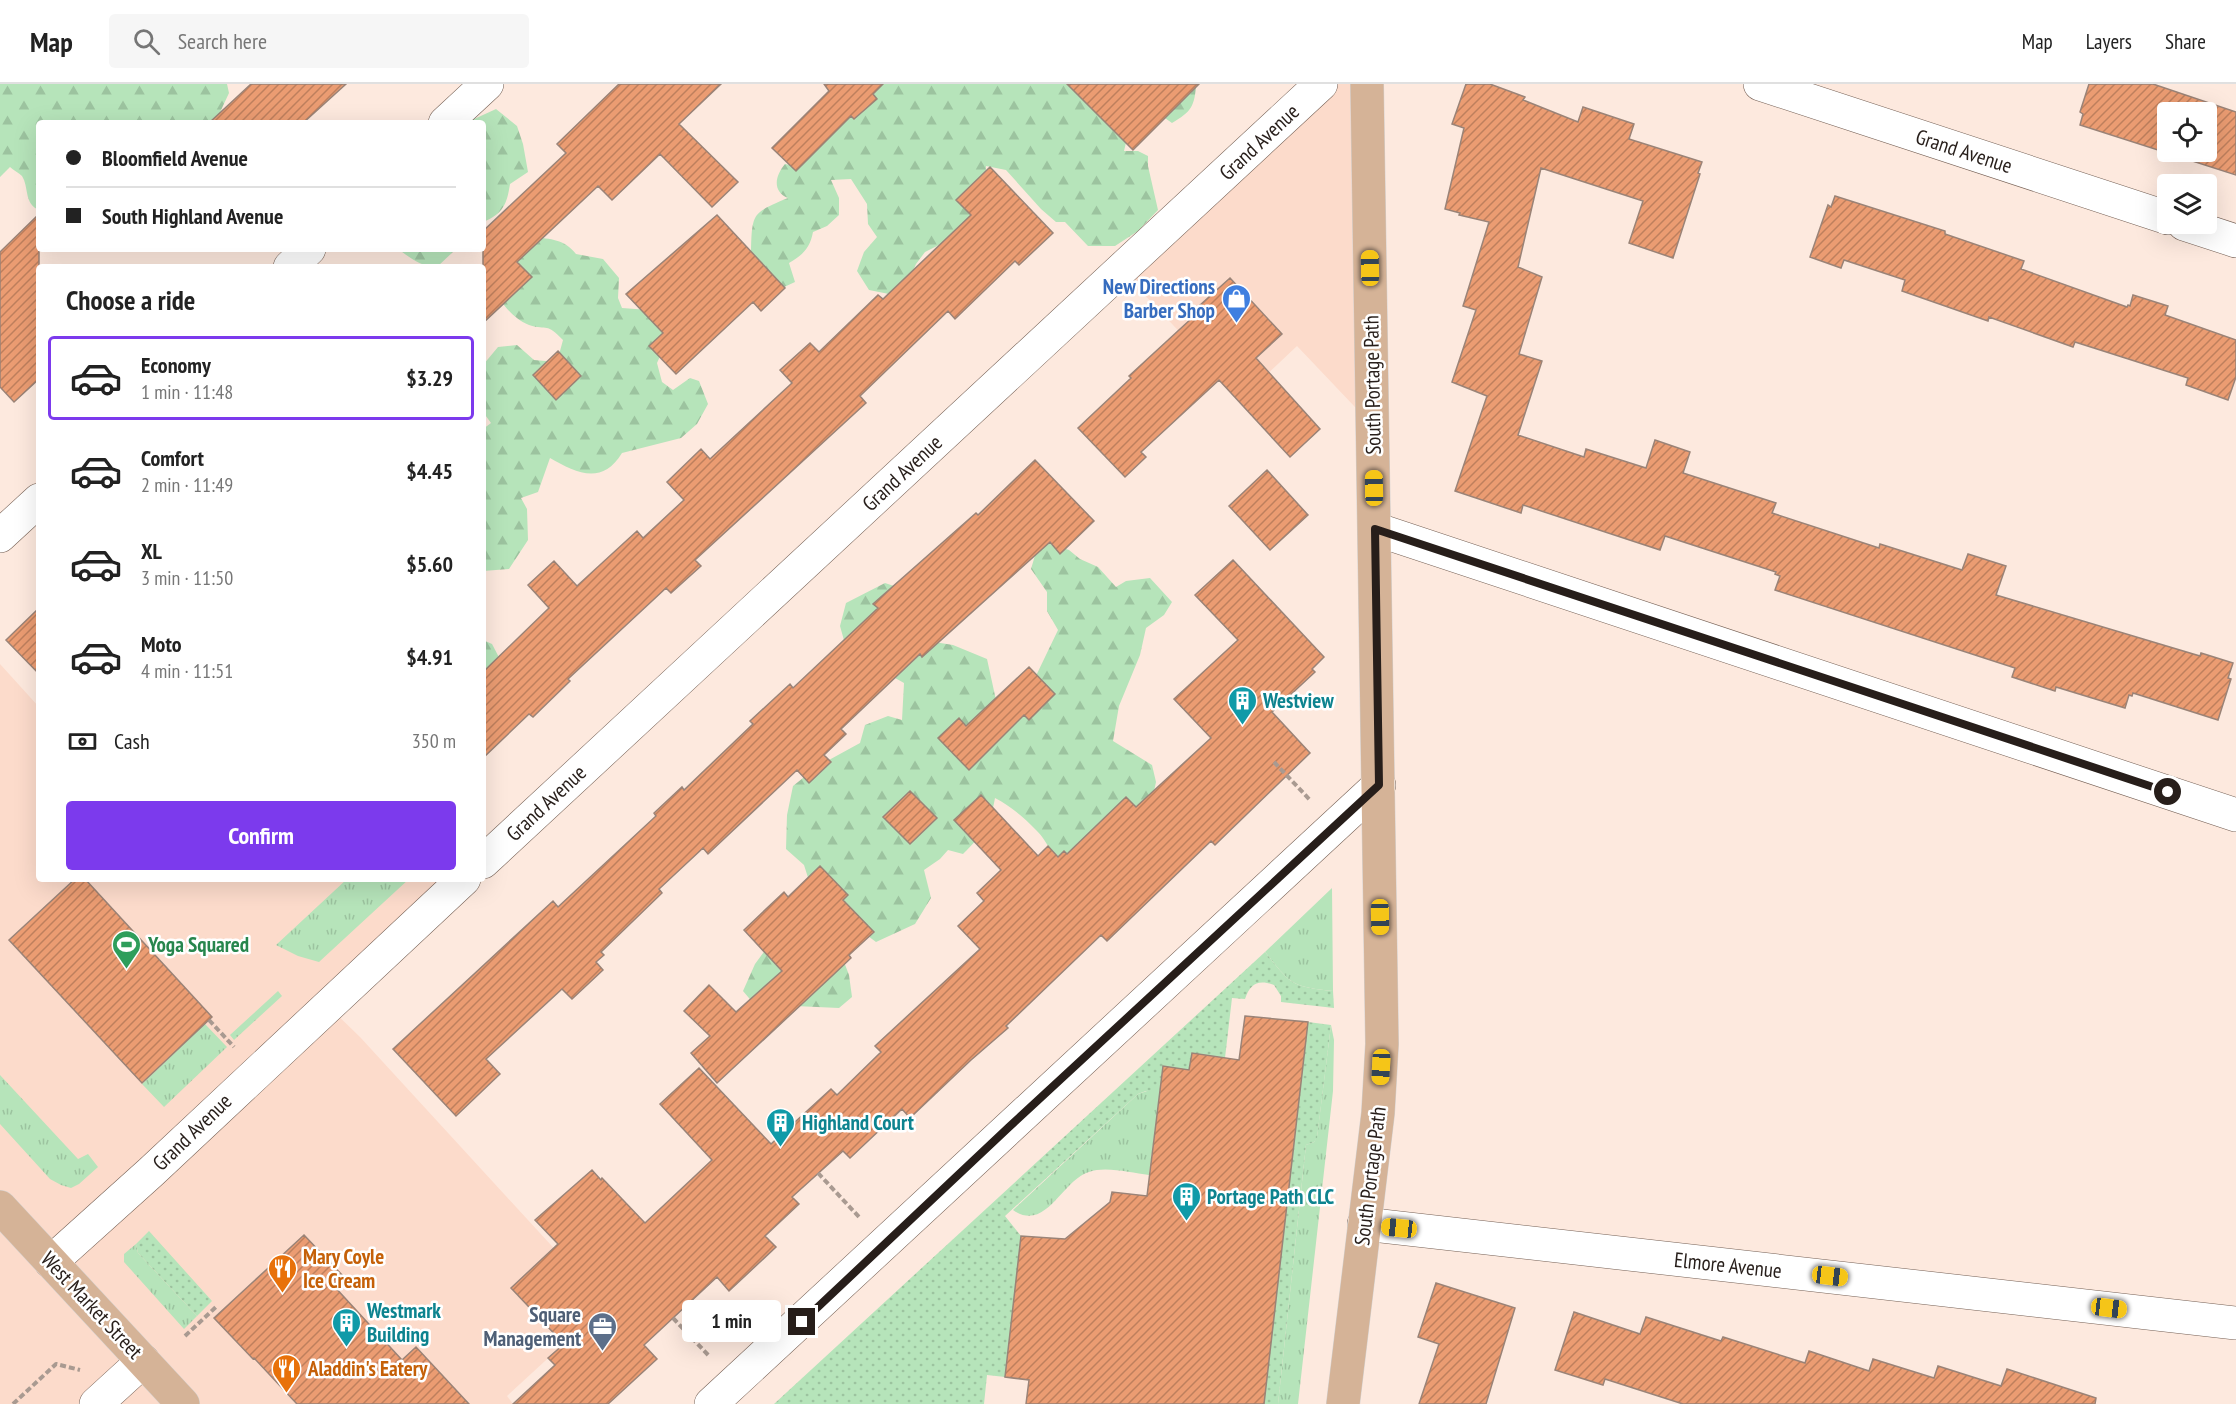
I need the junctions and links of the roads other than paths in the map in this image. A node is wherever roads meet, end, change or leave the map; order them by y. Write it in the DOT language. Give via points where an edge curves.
graph roads {
  1 [pos="487,84"];
  2 [pos="1322,84"];
  3 [pos="1367,84"];
  4 [pos="1760,84"];
  5 [pos="448,120"];
  6 [pos="2157,214"];
  7 [pos="2215,234"];
  8 [pos="2236,241"];
  9 [pos="306,252"];
  10 [pos="293,264"];
  11 [pos="36,503"];
  12 [pos="1375,529"];
  13 [pos="0,536"];
  14 [pos="1379,785"];
  15 [pos="2236,815"];
  16 [pos="486,859"];
  17 [pos="461,882"];
  18 [pos="0,1207"];
  19 [pos="1364,1224"];
  20 [pos="51,1262"];
  21 [pos="2236,1323"];
  22 [pos="143,1361"];
  23 [pos="96,1404"];
  24 [pos="183,1404"];
  25 [pos="711,1404"];
  26 [pos="1343,1404"];
  1 -- 5 [label="street"];
  2 -- 16 [label="street, Grand Avenue"];
  3 -- 12 [label="main road, South Portage Path"];
  4 -- 6 [label="street, Grand Avenue"];
  7 -- 8 [label="street"];
  9 -- 10 [label="street"];
  11 -- 13 [label="street"];
  12 -- 14 [label="main road, South Portage Path"];
  12 -- 15 [label="street"];
  14 -- 19 [label="main road, South Portage Path" via="1382,1044"];
  14 -- 25 [label="street"];
  17 -- 20 [label="street, Grand Avenue"];
  18 -- 20 [label="main road, West Market Street"];
  19 -- 21 [label="street, Elmore Avenue"];
  19 -- 26 [label="main road, South Portage Path"];
  20 -- 22 [label="main road, West Market Street"];
  22 -- 23 [label="street"];
  22 -- 24 [label="main road, West Market Street"];
}
